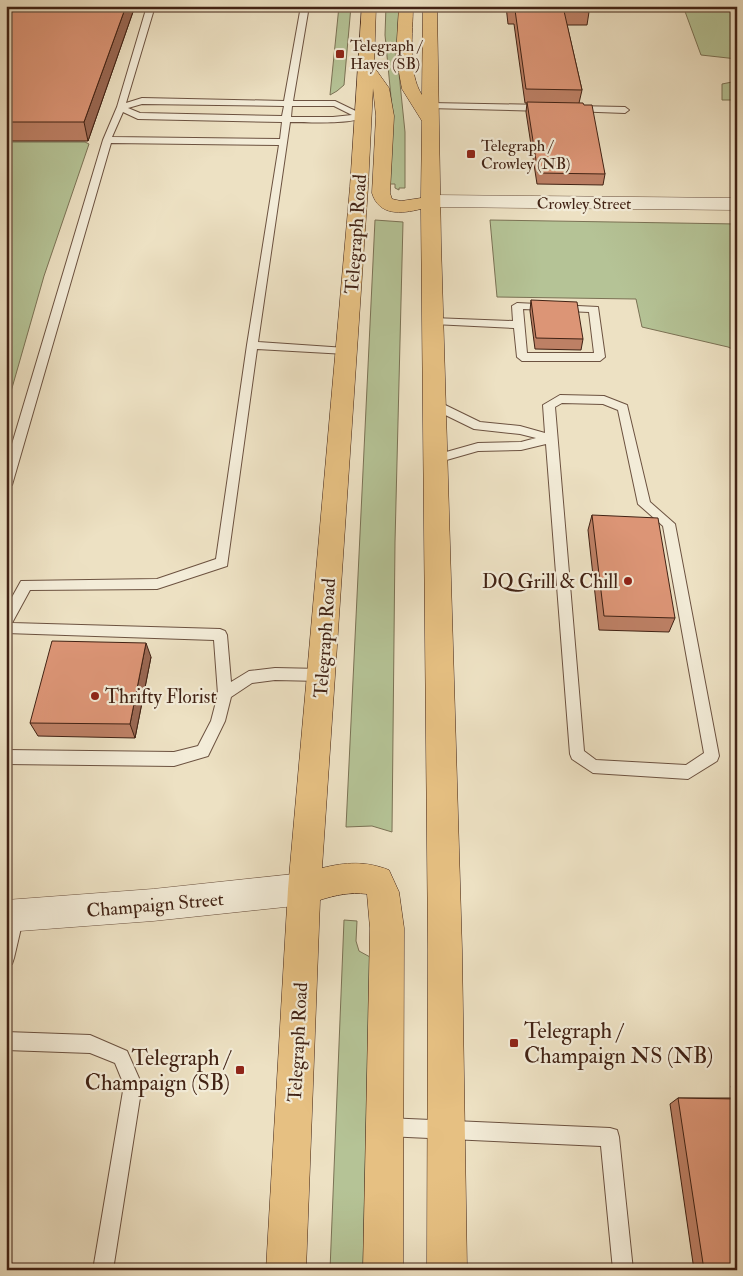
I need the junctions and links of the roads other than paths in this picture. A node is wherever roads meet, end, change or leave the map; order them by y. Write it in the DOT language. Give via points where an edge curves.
graph roads {
  1 [pos="151,6"];
  2 [pos="305,6"];
  3 [pos="369,6"];
  4 [pos="406,6"];
  5 [pos="430,6"];
  6 [pos="365,66"];
  7 [pos="288,103"];
  8 [pos="121,107"];
  9 [pos="556,109"];
  10 [pos="566,109"];
  11 [pos="625,110"];
  12 [pos="431,114"];
  13 [pos="362,116"];
  14 [pos="287,119"];
  15 [pos="107,140"];
  16 [pos="284,142"];
  17 [pos="432,201"];
  18 [pos="737,204"];
  19 [pos="433,321"];
  20 [pos="518,325"];
  21 [pos="252,345"];
  22 [pos="346,351"];
  23 [pos="434,404"];
  24 [pos="552,439"];
  25 [pos="436,459"];
  26 [pos="6,485"];
  27 [pos="6,621"];
  28 [pos="6,628"];
  29 [pos="321,675"];
  30 [pos="225,694"];
  31 [pos="6,756"];
  32 [pos="304,889"];
  33 [pos="11,916"];
  34 [pos="6,958"];
  35 [pos="6,1041"];
  36 [pos="385,1127"];
  37 [pos="446,1130"];
  38 [pos="103,1270"];
  39 [pos="286,1270"];
  40 [pos="383,1270"];
  41 [pos="447,1270"];
  42 [pos="623,1270"];
  1 -- 8 [label="lane"];
  2 -- 7 [label="lane"];
  3 -- 6 [label="main road, Telegraph Road"];
  4 -- 12 [label="main road" via="404,56 410,89"];
  5 -- 12 [label="main road"];
  6 -- 13 [label="main road, Telegraph Road"];
  6 -- 17 [label="main road" via="381,88 385,116 384,202 413,206"];
  7 -- 8 [label="lane" via="142,101"];
  7 -- 13 [label="lane" via="335,104"];
  7 -- 14 [label="lane"];
  8 -- 14 [label="lane" via="138,116"];
  8 -- 15 [label="lane"];
  9 -- 12 [label="lane"];
  10 -- 11 [label="lane"];
  12 -- 17 [label="main road"];
  13 -- 14 [label="lane" via="333,120"];
  13 -- 22 [label="main road, Telegraph Road"];
  14 -- 16 [label="lane"];
  15 -- 16 [label="lane"];
  15 -- 26 [label="lane"];
  16 -- 21 [label="lane"];
  17 -- 18 [label="street, Crowley Street"];
  17 -- 19 [label="main road"];
  19 -- 20 [label="lane"];
  19 -- 23 [label="main road"];
  20 -- 20 [label="lane" via="517,306 594,309 600,357 522,357"];
  21 -- 22 [label="lane"];
  21 -- 27 [label="lane" via="222,562 157,584 26,585"];
  22 -- 29 [label="main road, Telegraph Road"];
  23 -- 24 [label="lane" via="478,426 520,430"];
  23 -- 25 [label="main road"];
  24 -- 24 [label="lane" via="577,754 593,766 688,772 712,756 669,524 644,504 623,408 604,400 560,399 549,405"];
  24 -- 25 [label="lane" via="521,446 478,447"];
  25 -- 37 [label="main road"];
  28 -- 30 [label="lane" via="220,635"];
  29 -- 30 [label="lane" via="248,677"];
  29 -- 32 [label="main road, Telegraph Road"];
  30 -- 31 [label="lane" via="218,721 203,751 174,759"];
  32 -- 33 [label="street, Champaign Street"];
  32 -- 36 [label="main road" via="342,878 362,877 378,881 383,892 387,928"];
  32 -- 39 [label="main road, Telegraph Road"];
  33 -- 34 [label="lane"];
  35 -- 38 [label="lane" via="90,1044 121,1057 133,1085"];
  36 -- 37 [label="lane"];
  36 -- 40 [label="main road"];
  37 -- 41 [label="main road"];
  37 -- 42 [label="lane" via="610,1137"];
}
